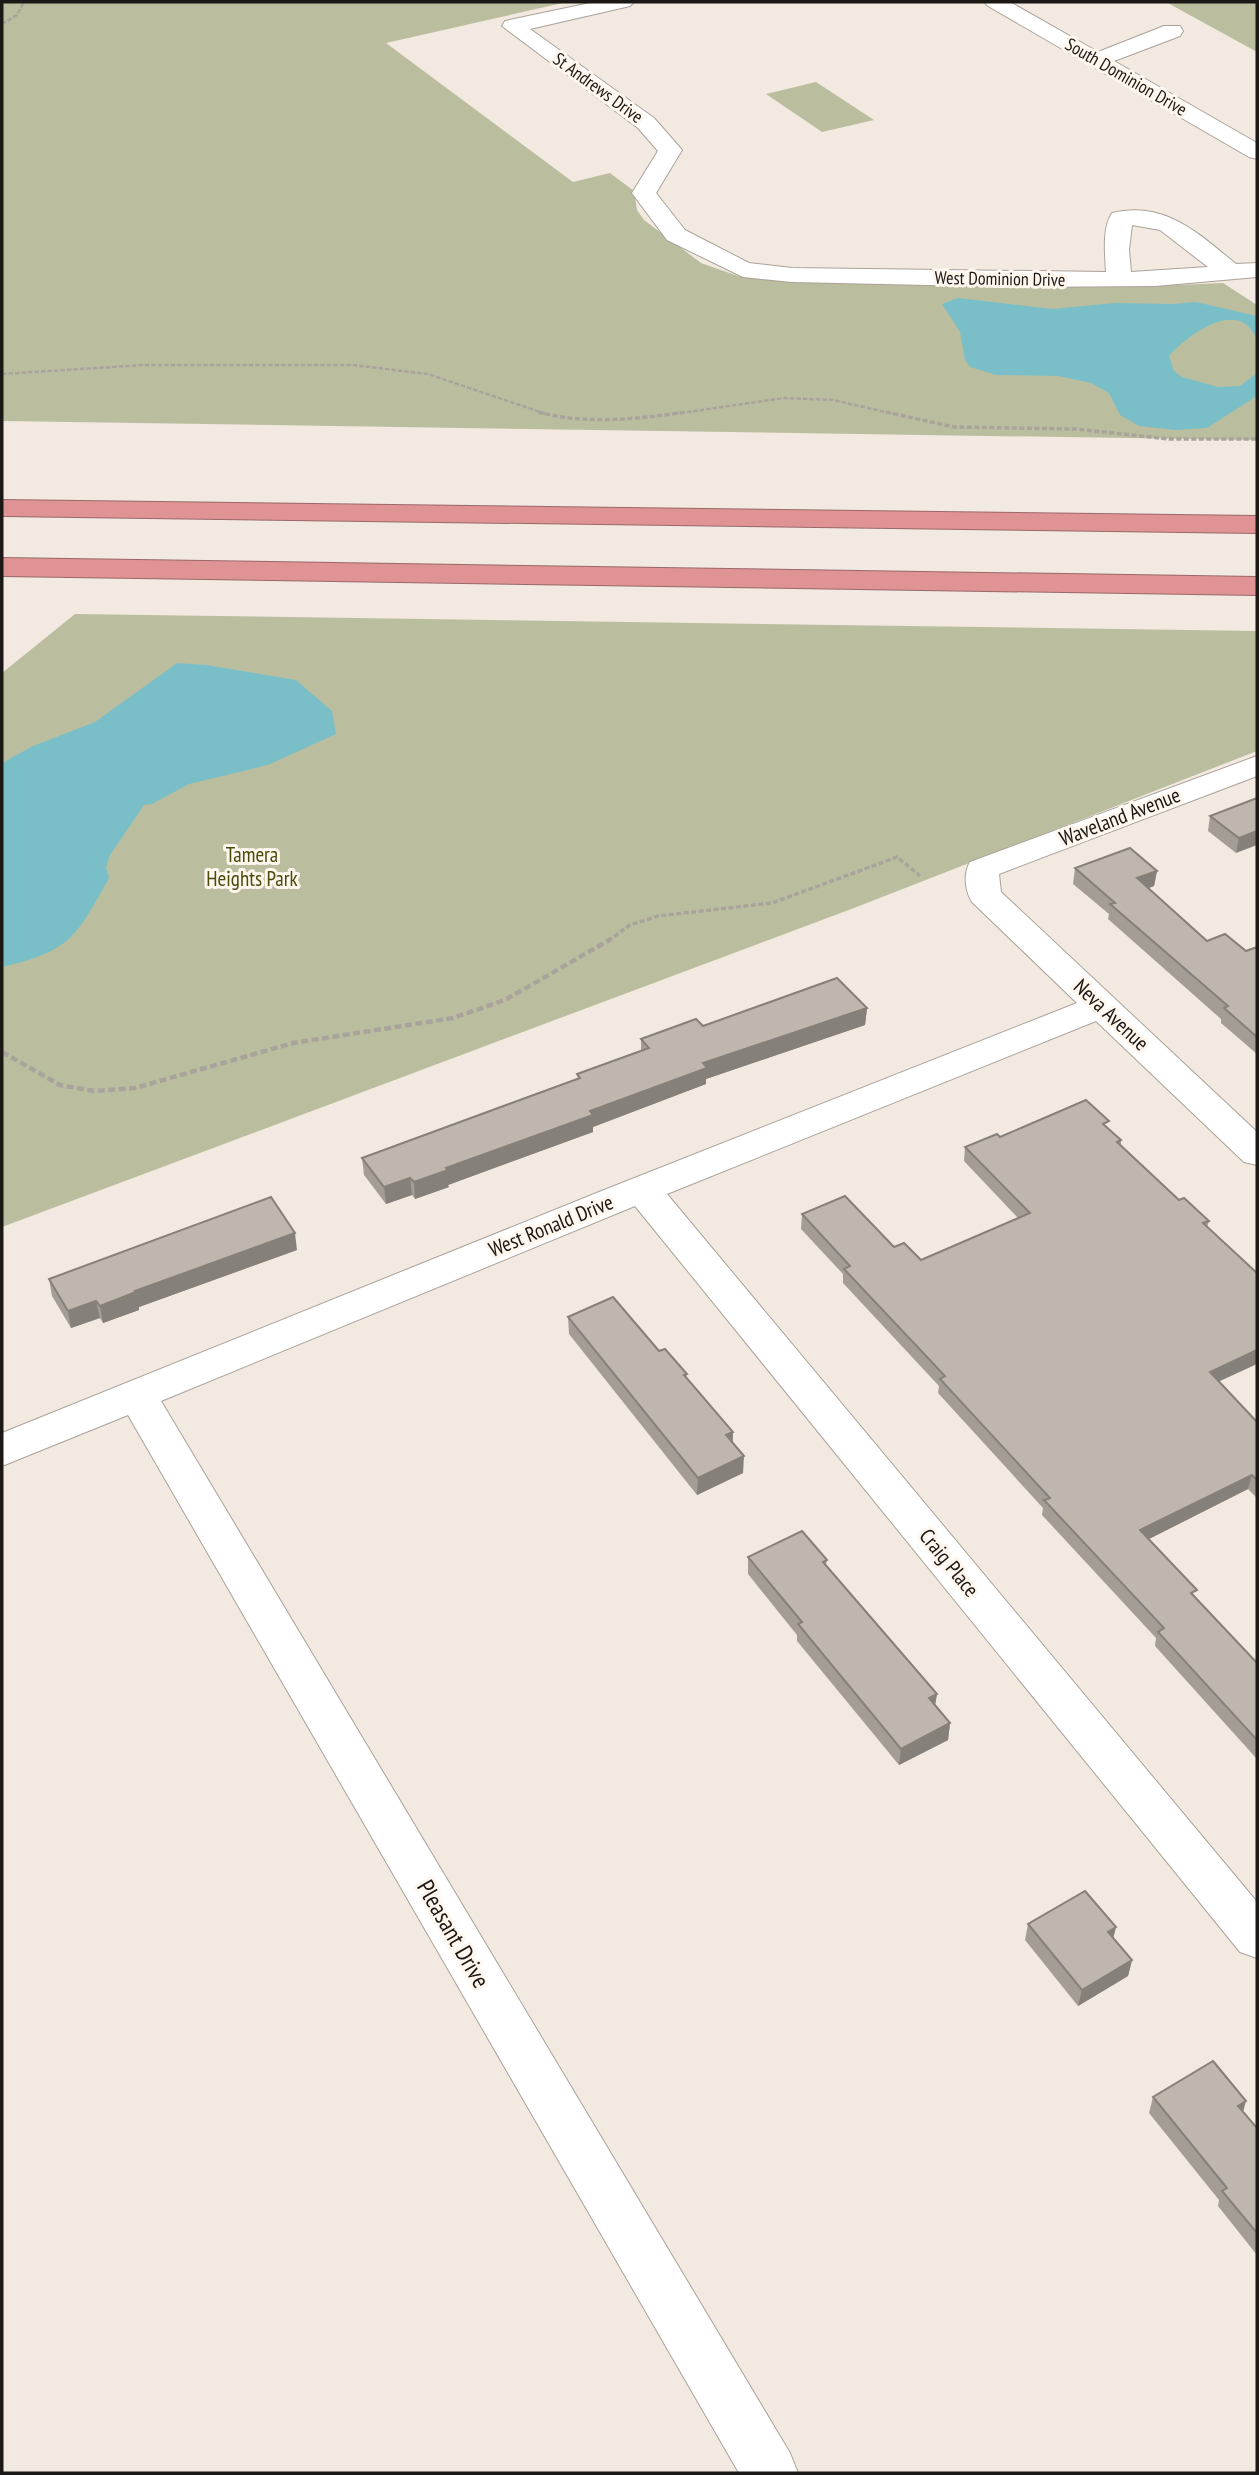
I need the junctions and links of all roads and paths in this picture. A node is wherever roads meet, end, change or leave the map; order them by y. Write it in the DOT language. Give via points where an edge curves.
graph roads {
  1 [pos="24,2"];
  2 [pos="623,2"];
  3 [pos="995,2"];
  4 [pos="2,24"];
  5 [pos="1172,31"];
  6 [pos="1096,60"];
  7 [pos="1257,152"];
  8 [pos="743,270"];
  9 [pos="1257,270"];
  10 [pos="1231,273"];
  11 [pos="1119,279"];
  12 [pos="2,374"];
  13 [pos="1257,439"];
  14 [pos="2,508"];
  15 [pos="1257,525"];
  16 [pos="2,567"];
  17 [pos="1257,586"];
  18 [pos="1257,765"];
  19 [pos="982,869"];
  20 [pos="920,876"];
  21 [pos="1101,1006"];
  22 [pos="2,1052"];
  23 [pos="1257,1153"];
  24 [pos="642,1189"];
  25 [pos="136,1395"];
  26 [pos="2,1450"];
  27 [pos="1257,1937"];
  28 [pos="770,2473"];
  1 -- 4 [label="path" via="17,15"];
  2 -- 8 [label="street, St Andrews Drive" via="513,26 646,123 670,150 644,193 676,234"];
  3 -- 6 [label="street, South Dominion Drive"];
  5 -- 6 [label="street"];
  6 -- 7 [label="street, South Dominion Drive"];
  8 -- 11 [label="street, West Dominion Drive" via="805,276"];
  9 -- 10 [label="street, West Dominion Drive"];
  10 -- 11 [label="street, West Dominion Drive"];
  10 -- 11 [label="street" via="1179,229 1143,216 1121,218"];
  12 -- 13 [label="path" via="144,365 353,365 428,374 542,413 588,420 809,398 954,427 1076,429 1182,440"];
  14 -- 15 [label="highway"];
  16 -- 17 [label="highway"];
  18 -- 19 [label="street, Waveland Avenue"];
  19 -- 21 [label="street, Neva Avenue" via="984,895"];
  20 -- 22 [label="path" via="897,857 772,903 658,916 630,925 505,1000 453,1018 293,1043 135,1088 94,1091 60,1085"];
  21 -- 23 [label="street, Neva Avenue"];
  21 -- 24 [label="street, West Ronald Drive"];
  24 -- 25 [label="street, West Ronald Drive"];
  24 -- 27 [label="street, Craig Place"];
  25 -- 26 [label="street, West Ronald Drive"];
  25 -- 28 [label="street, Pleasant Drive"];
}
